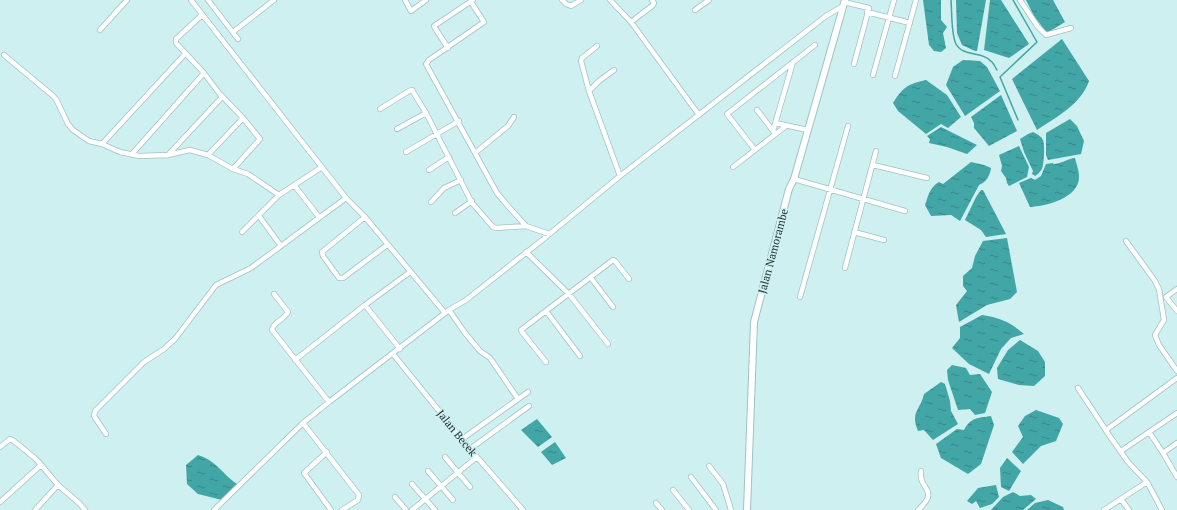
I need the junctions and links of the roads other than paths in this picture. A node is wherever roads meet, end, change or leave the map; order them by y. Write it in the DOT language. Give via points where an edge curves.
graph roads {
  1 [pos="127,0"];
  2 [pos="191,0"];
  3 [pos="208,0"];
  4 [pos="264,0"];
  5 [pos="274,0"];
  6 [pos="405,0"];
  7 [pos="426,0"];
  8 [pos="562,0"];
  9 [pos="581,0"];
  10 [pos="610,0"];
  11 [pos="652,0"];
  12 [pos="709,0"];
  13 [pos="894,0"];
  14 [pos="916,0"];
  15 [pos="1020,0"];
  16 [pos="472,1"];
  17 [pos="844,2"];
  18 [pos="268,5"];
  19 [pos="696,10"];
  20 [pos="867,12"];
  21 [pos="202,15"];
  22 [pos="888,17"];
  23 [pos="631,22"];
  24 [pos="910,22"];
  25 [pos="1070,28"];
  26 [pos="100,30"];
  27 [pos="233,32"];
  28 [pos="238,39"];
  29 [pos="815,45"];
  30 [pos="597,46"];
  31 [pos="448,48"];
  32 [pos="185,54"];
  33 [pos="4,55"];
  34 [pos="793,62"];
  35 [pos="854,64"];
  36 [pos="614,70"];
  37 [pos="204,74"];
  38 [pos="873,75"];
  39 [pos="895,76"];
  40 [pos="589,91"];
  41 [pos="222,96"];
  42 [pos="380,108"];
  43 [pos="757,110"];
  44 [pos="426,113"];
  45 [pos="699,115"];
  46 [pos="514,117"];
  47 [pos="243,118"];
  48 [pos="459,122"];
  49 [pos="775,123"];
  50 [pos="786,126"];
  51 [pos="848,126"];
  52 [pos="397,129"];
  53 [pos="808,130"];
  54 [pos="774,132"];
  55 [pos="437,134"];
  56 [pos="102,144"];
  57 [pos="755,150"];
  58 [pos="876,151"];
  59 [pos="406,152"];
  60 [pos="475,153"];
  61 [pos="132,154"];
  62 [pos="168,155"];
  63 [pos="208,155"];
  64 [pos="448,157"];
  65 [pos="873,165"];
  66 [pos="322,167"];
  67 [pos="733,167"];
  68 [pos="233,169"];
  69 [pos="428,170"];
  70 [pos="620,176"];
  71 [pos="927,178"];
  72 [pos="794,179"];
  73 [pos="461,180"];
  74 [pos="294,185"];
  75 [pos="831,190"];
  76 [pos="279,195"];
  77 [pos="346,198"];
  78 [pos="863,199"];
  79 [pos="472,201"];
  80 [pos="431,202"];
  81 [pos="905,211"];
  82 [pos="455,213"];
  83 [pos="259,216"];
  84 [pos="365,216"];
  85 [pos="319,217"];
  86 [pos="526,226"];
  87 [pos="242,232"];
  88 [pos="854,232"];
  89 [pos="549,234"];
  90 [pos="884,240"];
  91 [pos="1126,241"];
  92 [pos="387,244"];
  93 [pos="281,246"];
  94 [pos="526,252"];
  95 [pos="845,268"];
  96 [pos="410,272"];
  97 [pos="591,278"];
  98 [pos="629,279"];
  99 [pos="1177,289"];
  100 [pos="274,294"];
  101 [pos="569,294"];
  102 [pos="800,297"];
  103 [pos="365,305"];
  104 [pos="613,307"];
  105 [pos="1177,310"];
  106 [pos="447,311"];
  107 [pos="546,311"];
  108 [pos="608,344"];
  109 [pos="400,349"];
  110 [pos="393,354"];
  111 [pos="580,356"];
  112 [pos="295,360"];
  113 [pos="546,362"];
  114 [pos="1177,371"];
  115 [pos="1177,378"];
  116 [pos="1078,388"];
  117 [pos="528,392"];
  118 [pos="518,399"];
  119 [pos="329,402"];
  120 [pos="529,406"];
  121 [pos="1177,413"];
  122 [pos="304,423"];
  123 [pos="1106,430"];
  124 [pos="1149,432"];
  125 [pos="106,434"];
  126 [pos="462,439"];
  127 [pos="1177,443"];
  128 [pos="0,447"];
  129 [pos="470,449"];
  130 [pos="1121,451"];
  131 [pos="326,452"];
  132 [pos="1163,453"];
  133 [pos="444,457"];
  134 [pos="477,457"];
  135 [pos="41,465"];
  136 [pos="709,466"];
  137 [pos="428,471"];
  138 [pos="921,471"];
  139 [pos="457,472"];
  140 [pos="691,477"];
  141 [pos="1177,477"];
  142 [pos="1147,482"];
  143 [pos="412,484"];
  144 [pos="58,485"];
  145 [pos="441,486"];
  146 [pos="470,488"];
  147 [pos="673,490"];
  148 [pos="395,497"];
  149 [pos="425,498"];
  150 [pos="1121,499"];
  151 [pos="453,500"];
  152 [pos="0,502"];
  153 [pos="656,503"];
  154 [pos="35,510"];
  155 [pos="85,510"];
  156 [pos="214,510"];
  157 [pos="331,510"];
  158 [pos="342,510"];
  159 [pos="406,510"];
  160 [pos="412,510"];
  161 [pos="434,510"];
  162 [pos="523,510"];
  163 [pos="662,510"];
  164 [pos="689,510"];
  165 [pos="716,510"];
  166 [pos="731,510"];
  167 [pos="746,510"];
  168 [pos="918,510"];
  169 [pos="1104,510"];
  170 [pos="1129,510"];
  171 [pos="1161,510"];
  1 -- 26 [label="street"];
  2 -- 21 [label="street"];
  3 -- 27 [label="street"];
  4 -- 18 [label="street"];
  5 -- 18 [label="street"];
  6 -- 7 [label="street" via="410,10"];
  8 -- 9 [label="street" via="571,6"];
  10 -- 23 [label="street"];
  11 -- 23 [label="street" via="652,6"];
  12 -- 19 [label="street"];
  13 -- 22 [label="street"];
  14 -- 24 [label="street"];
  15 -- 25 [label="street" via="1046,35"];
  16 -- 31 [label="street" via="484,22"];
  16 -- 31 [label="street" via="434,26"];
  17 -- 20 [label="street" via="869,8"];
  17 -- 45 [label="street"];
  17 -- 53 [label="main road, Jalan Namorambe"];
  18 -- 27 [label="street"];
  20 -- 22 [label="street"];
  20 -- 35 [label="street"];
  21 -- 32 [label="street" via="175,41"];
  21 -- 66 [label="street"];
  22 -- 24 [label="street"];
  22 -- 38 [label="street"];
  23 -- 45 [label="street"];
  24 -- 39 [label="street"];
  27 -- 28 [label="street"];
  29 -- 34 [label="street"];
  30 -- 40 [label="street" via="581,60"];
  31 -- 48 [label="street" via="426,64"];
  32 -- 37 [label="street"];
  32 -- 56 [label="street"];
  33 -- 56 [label="street" via="56,99 73,130 86,139"];
  34 -- 49 [label="street"];
  34 -- 57 [label="street" via="727,114"];
  36 -- 40 [label="street"];
  37 -- 41 [label="street"];
  37 -- 61 [label="street"];
  40 -- 70 [label="street"];
  41 -- 47 [label="street"];
  41 -- 62 [label="street"];
  42 -- 44 [label="street" via="411,90"];
  43 -- 54 [label="street"];
  44 -- 52 [label="street"];
  44 -- 55 [label="street"];
  45 -- 70 [label="street"];
  46 -- 60 [label="street" via="508,126"];
  47 -- 63 [label="street"];
  47 -- 68 [label="street" via="260,139"];
  48 -- 55 [label="street"];
  48 -- 60 [label="street"];
  49 -- 50 [label="street"];
  49 -- 54 [label="street"];
  50 -- 53 [label="street"];
  50 -- 54 [label="street"];
  51 -- 75 [label="street"];
  53 -- 72 [label="main road, Jalan Namorambe"];
  54 -- 57 [label="street"];
  55 -- 59 [label="street"];
  55 -- 64 [label="street"];
  56 -- 61 [label="street"];
  57 -- 67 [label="street"];
  58 -- 65 [label="street"];
  60 -- 86 [label="street" via="497,193"];
  61 -- 62 [label="street"];
  62 -- 63 [label="street" via="190,150"];
  63 -- 68 [label="street"];
  64 -- 69 [label="street"];
  64 -- 73 [label="street"];
  65 -- 71 [label="street"];
  65 -- 78 [label="street"];
  66 -- 74 [label="street"];
  66 -- 77 [label="street"];
  68 -- 76 [label="street" via="248,174"];
  70 -- 89 [label="street"];
  72 -- 75 [label="street"];
  72 -- 167 [label="main road, Jalan Namorambe" via="789,189 754,322"];
  73 -- 79 [label="street"];
  73 -- 80 [label="street" via="444,188"];
  74 -- 76 [label="street"];
  74 -- 85 [label="street"];
  75 -- 78 [label="street"];
  75 -- 102 [label="street"];
  76 -- 83 [label="street"];
  77 -- 84 [label="street"];
  77 -- 85 [label="street"];
  78 -- 81 [label="street"];
  78 -- 88 [label="street"];
  79 -- 82 [label="street"];
  79 -- 86 [label="street" via="494,228"];
  83 -- 87 [label="street"];
  83 -- 93 [label="street"];
  84 -- 92 [label="street"];
  84 -- 92 [label="street" via="322,252 340,278"];
  85 -- 93 [label="street"];
  86 -- 89 [label="street"];
  88 -- 90 [label="street"];
  88 -- 95 [label="street"];
  89 -- 94 [label="street"];
  91 -- 114 [label="street" via="1159,289 1164,320 1155,335"];
  92 -- 96 [label="street"];
  93 -- 125 [label="street" via="248,270 216,285 175,339 144,362 95,412 94,416"];
  94 -- 101 [label="street"];
  94 -- 106 [label="street" via="466,300"];
  96 -- 103 [label="street"];
  96 -- 106 [label="street"];
  97 -- 98 [label="street" via="614,260"];
  97 -- 101 [label="street"];
  97 -- 104 [label="street"];
  99 -- 105 [label="street" via="1166,298"];
  100 -- 112 [label="street" via="288,312 272,330"];
  101 -- 107 [label="street"];
  101 -- 108 [label="street"];
  103 -- 109 [label="street"];
  103 -- 112 [label="street"];
  106 -- 109 [label="street"];
  106 -- 118 [label="street" via="480,351 490,358"];
  107 -- 111 [label="street"];
  107 -- 113 [label="street" via="521,331"];
  109 -- 110 [label="street"];
  110 -- 119 [label="street"];
  110 -- 126 [label="street, Jalan Becek"];
  112 -- 119 [label="street"];
  115 -- 123 [label="street"];
  116 -- 123 [label="street"];
  117 -- 118 [label="street"];
  118 -- 126 [label="street"];
  119 -- 122 [label="street"];
  120 -- 129 [label="street"];
  121 -- 124 [label="street"];
  122 -- 131 [label="street"];
  122 -- 156 [label="street"];
  123 -- 130 [label="street"];
  124 -- 130 [label="street"];
  124 -- 132 [label="street"];
  126 -- 129 [label="street, Jalan Becek"];
  127 -- 132 [label="street"];
  128 -- 135 [label="street" via="12,439"];
  129 -- 134 [label="street, Jalan Becek"];
  130 -- 142 [label="street"];
  131 -- 157 [label="street" via="304,473"];
  131 -- 158 [label="street" via="359,495 358,500"];
  132 -- 141 [label="street"];
  133 -- 139 [label="street"];
  134 -- 139 [label="street"];
  134 -- 162 [label="street, Jalan Becek"];
  135 -- 144 [label="street"];
  135 -- 152 [label="street"];
  136 -- 166 [label="street" via="723,484"];
  137 -- 145 [label="street"];
  138 -- 168 [label="street" via="921,480 929,493 927,501"];
  139 -- 145 [label="street"];
  139 -- 146 [label="street"];
  140 -- 165 [label="street"];
  142 -- 150 [label="street"];
  142 -- 171 [label="street"];
  143 -- 149 [label="street"];
  144 -- 154 [label="street"];
  144 -- 155 [label="street"];
  145 -- 149 [label="street"];
  145 -- 151 [label="street"];
  147 -- 164 [label="street"];
  148 -- 159 [label="street"];
  149 -- 160 [label="street"];
  149 -- 161 [label="street"];
  150 -- 169 [label="street"];
  150 -- 170 [label="street"];
  153 -- 163 [label="street"];
}
